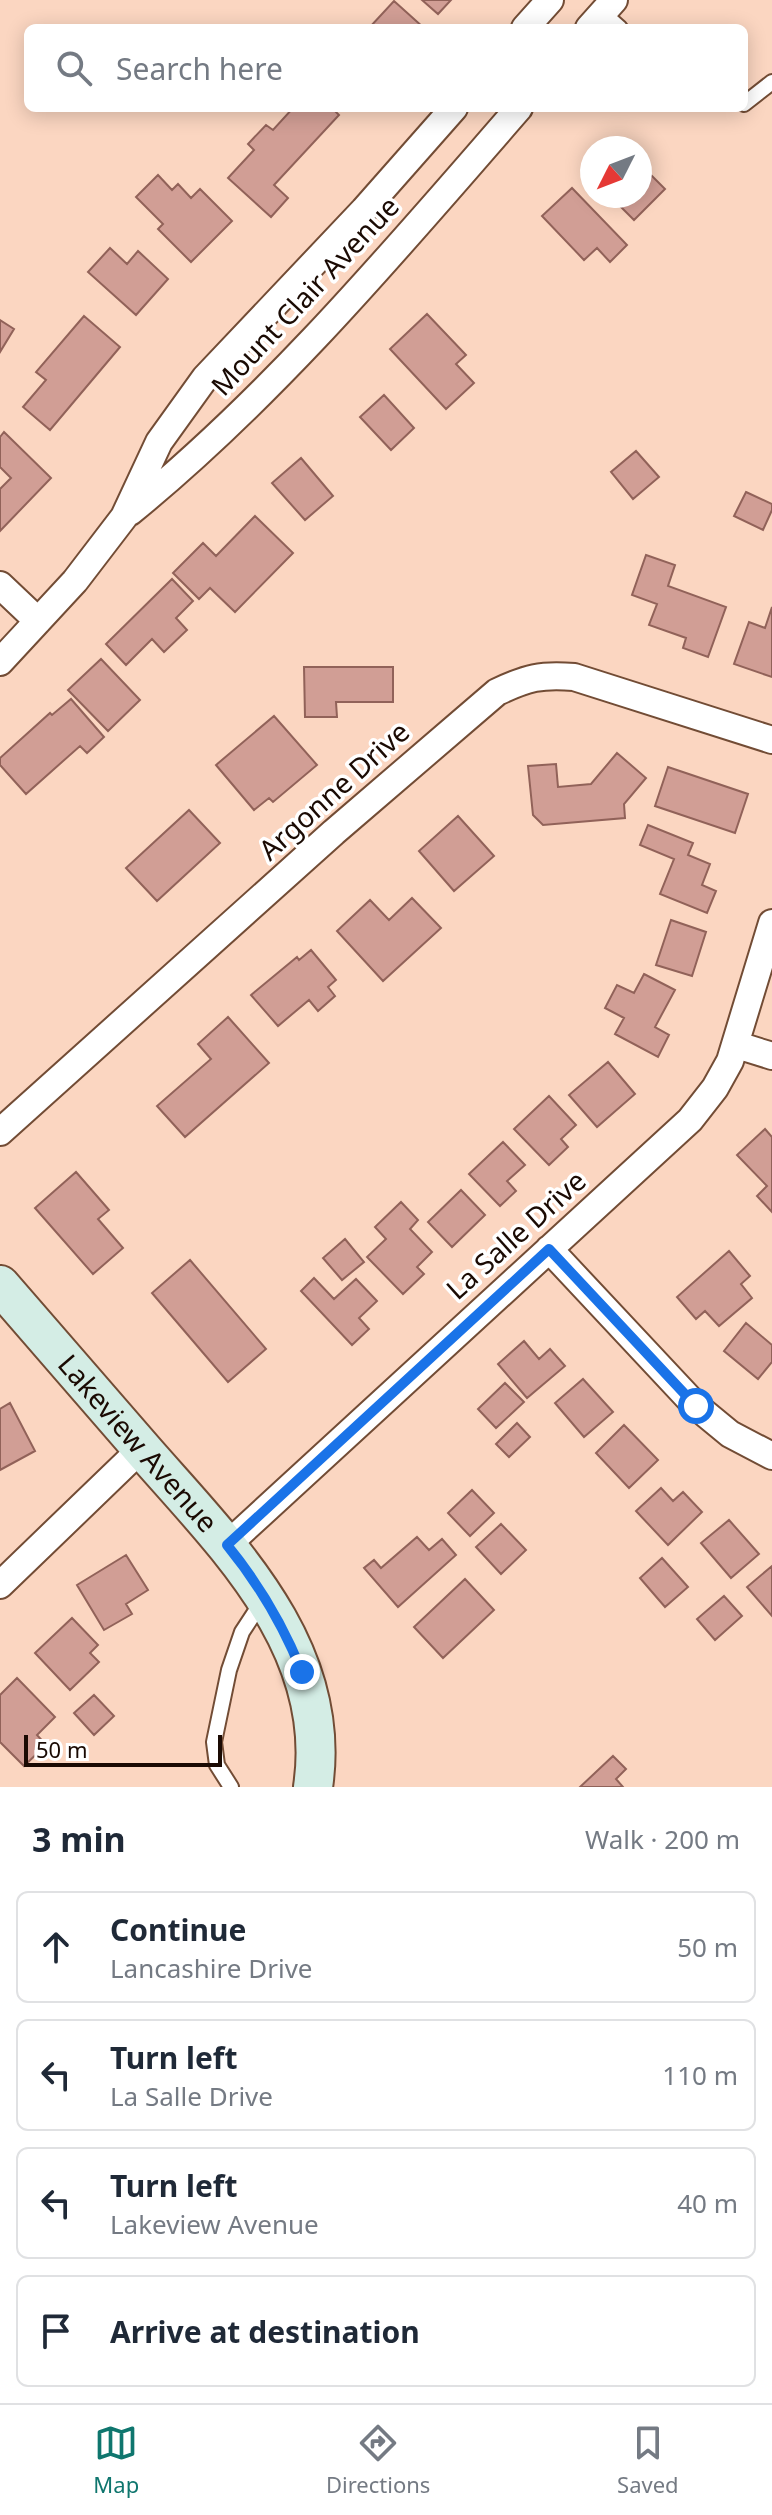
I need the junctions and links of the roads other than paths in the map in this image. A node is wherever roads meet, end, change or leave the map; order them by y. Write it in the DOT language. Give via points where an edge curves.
graph roads {
  1 [pos="550,0"];
  2 [pos="529,24"];
  3 [pos="772,82"];
  4 [pos="748,101"];
  5 [pos="450,112"];
  6 [pos="516,112"];
  7 [pos="124,517"];
  8 [pos="0,585"];
  9 [pos="38,621"];
  10 [pos="0,662"];
  11 [pos="772,740"];
  12 [pos="772,923"];
  13 [pos="737,1045"];
  14 [pos="772,1056"];
  15 [pos="0,1132"];
  16 [pos="549,1249"];
  17 [pos="0,1285"];
  18 [pos="142,1448"];
  19 [pos="772,1456"];
  20 [pos="227,1545"];
  21 [pos="0,1585"];
  22 [pos="266,1597"];
  23 [pos="231,1787"];
  24 [pos="313,1787"];
  1 -- 2 [label="street"];
  3 -- 4 [label="lane"];
  5 -- 7 [label="street, Mount Clair Avenue" via="205,378 159,442"];
  6 -- 7 [label="street, Mount Clair Avenue" via="299,352 185,467"];
  7 -- 9 [label="street, Mount Clair Avenue"];
  8 -- 9 [label="street"];
  9 -- 10 [label="street, Mount Clair Avenue"];
  11 -- 15 [label="street, Argonne Drive" via="574,677 527,678 497,692"];
  12 -- 13 [label="street, La Salle Drive"];
  13 -- 14 [label="street"];
  13 -- 16 [label="street, La Salle Drive" via="715,1088 690,1120"];
  16 -- 19 [label="street" via="696,1406 730,1434"];
  16 -- 20 [label="street, La Salle Drive"];
  17 -- 18 [label="street, Lakeview Avenue"];
  18 -- 20 [label="street, Lakeview Avenue"];
  18 -- 21 [label="street"];
  20 -- 22 [label="street, Lakeview Avenue"];
  22 -- 23 [label="lane" via="242,1632 214,1742 217,1765"];
  22 -- 24 [label="street, Lakeview Avenue" via="308,1693 314,1726"];
}
